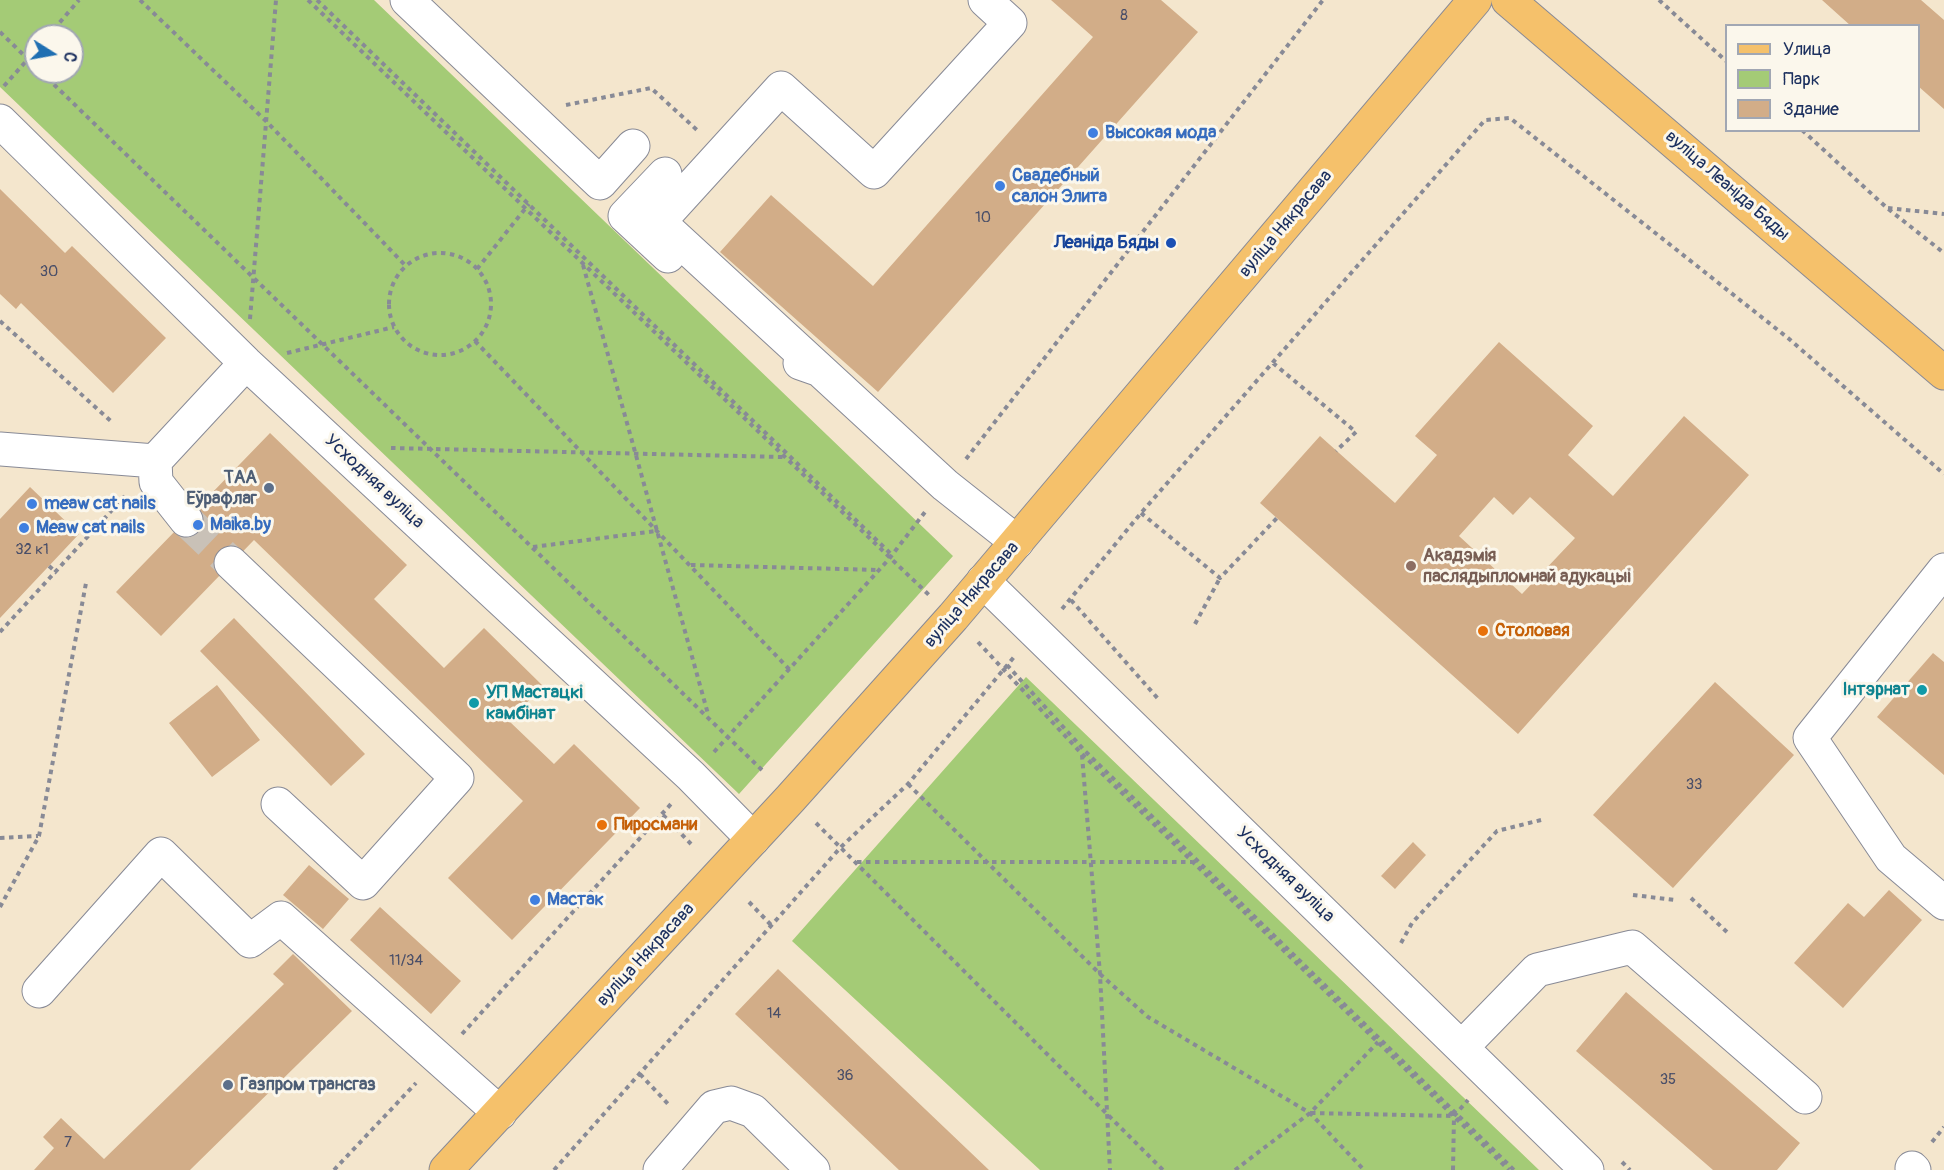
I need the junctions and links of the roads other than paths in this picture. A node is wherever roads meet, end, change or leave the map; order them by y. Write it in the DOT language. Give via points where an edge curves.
graph roads {
  1 [pos="407,0"];
  2 [pos="985,0"];
  3 [pos="1475,0"];
  4 [pos="1508,0"];
  5 [pos="0,121"];
  6 [pos="633,146"];
  7 [pos="665,174"];
  8 [pos="246,363"];
  9 [pos="820,370"];
  10 [pos="1944,373"];
  11 [pos="0,449"];
  12 [pos="155,461"];
  13 [pos="186,520"];
  14 [pos="1017,542"];
  15 [pos="231,563"];
  16 [pos="1944,570"];
  17 [pos="983,581"];
  18 [pos="278,804"];
  19 [pos="753,839"];
  20 [pos="1944,903"];
  21 [pos="39,991"];
  22 [pos="1462,1047"];
  23 [pos="1805,1097"];
  24 [pos="500,1113"];
  25 [pos="446,1170"];
  26 [pos="660,1170"];
  27 [pos="813,1170"];
  28 [pos="1587,1170"];
  1 -- 6 [label="street" via="600,183"];
  2 -- 9 [label="street" via="1010,23 874,172 781,88 659,222"];
  3 -- 14 [label="main road, вуліца Някрасава"];
  4 -- 10 [label="main road, вуліца Леаніда Бяды"];
  5 -- 8 [label="street, Усходняя вуліца"];
  7 -- 9 [label="street" via="625,216 773,354"];
  8 -- 12 [label="street"];
  8 -- 19 [label="street, Усходняя вуліца" via="691,776"];
  9 -- 14 [label="street" via="945,485"];
  11 -- 12 [label="street"];
  12 -- 13 [label="street" via="156,482"];
  14 -- 17 [label="main road, вуліца Някрасава"];
  15 -- 18 [label="street" via="457,778 363,883"];
  16 -- 20 [label="street" via="1810,738 1891,858"];
  17 -- 19 [label="main road, вуліца Някрасава"];
  17 -- 22 [label="street, Усходняя вуліца"];
  19 -- 24 [label="main road, вуліца Някрасава"];
  21 -- 24 [label="street" via="161,854 250,941 281,918"];
  22 -- 23 [label="street" via="1537,970 1632,947"];
  22 -- 28 [label="street, Усходняя вуліца"];
  24 -- 25 [label="main road, вуліца Някрасава"];
  26 -- 27 [label="street" via="714,1107 731,1103 753,1111"];
}
